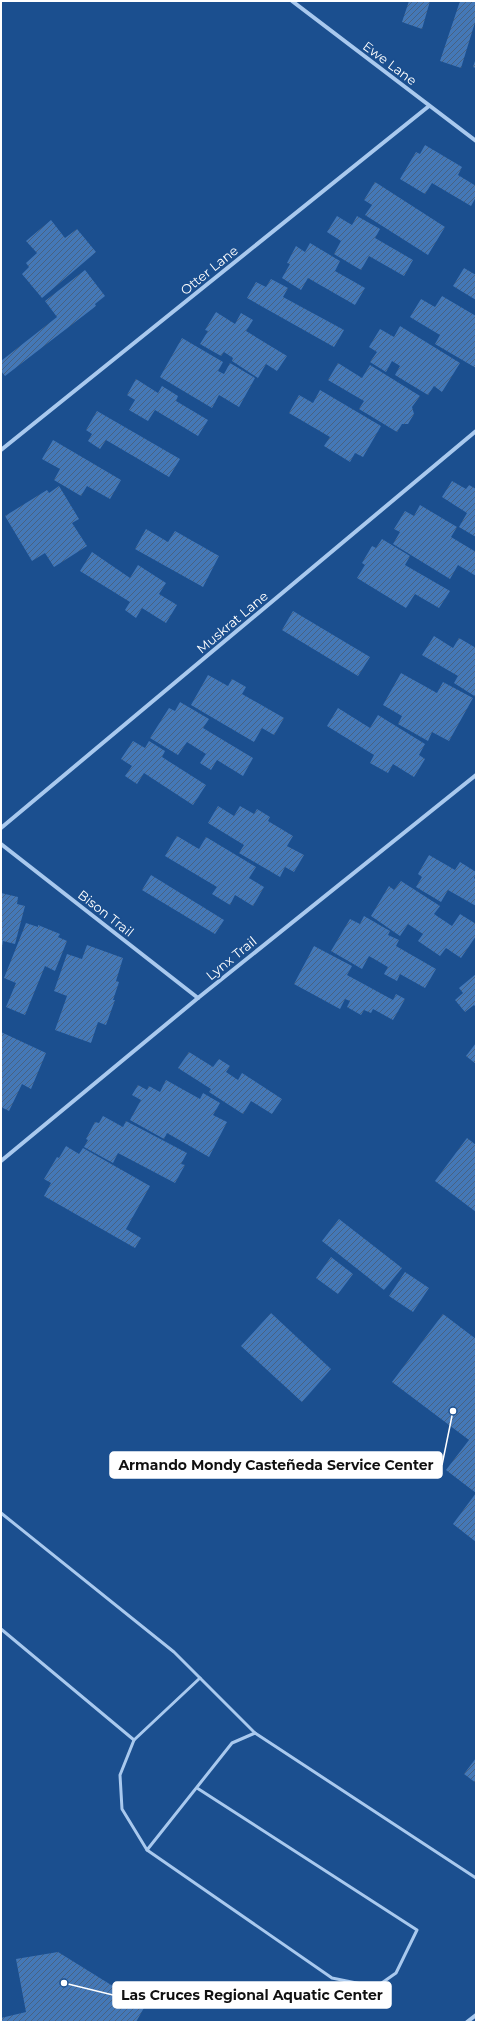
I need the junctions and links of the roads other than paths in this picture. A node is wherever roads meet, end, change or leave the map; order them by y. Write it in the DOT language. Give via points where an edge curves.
graph roads {
  1 [pos="292,1"];
  2 [pos="430,106"];
  3 [pos="476,141"];
  4 [pos="476,431"];
  5 [pos="1,450"];
  6 [pos="476,775"];
  7 [pos="1,828"];
  8 [pos="1,844"];
  9 [pos="198,998"];
  10 [pos="1,1161"];
  11 [pos="1,1513"];
  12 [pos="1,1629"];
  13 [pos="200,1678"];
  14 [pos="255,1733"];
  15 [pos="134,1740"];
  16 [pos="197,1788"];
  17 [pos="147,1850"];
  18 [pos="476,1878"];
  19 [pos="476,2015"];
  20 [pos="467,2022"];
  1 -- 2 [label="street, Ewe Lane"];
  2 -- 3 [label="street, Ewe Lane"];
  2 -- 5 [label="street, Otter Lane"];
  4 -- 7 [label="street, Muskrat Lane"];
  6 -- 9 [label="street, Lynx Trail"];
  8 -- 9 [label="street, Bison Trail"];
  9 -- 10 [label="street, Lynx Trail"];
  11 -- 13 [label="lane" via="174,1652"];
  12 -- 15 [label="lane"];
  13 -- 14 [label="lane"];
  13 -- 15 [label="lane"];
  14 -- 16 [label="lane" via="232,1743"];
  14 -- 18 [label="lane"];
  15 -- 17 [label="lane" via="120,1775 122,1809"];
  16 -- 17 [label="lane"];
  16 -- 17 [label="lane" via="417,1930 396,1973 376,1987 332,1978"];
  19 -- 20 [label="street"];
}
